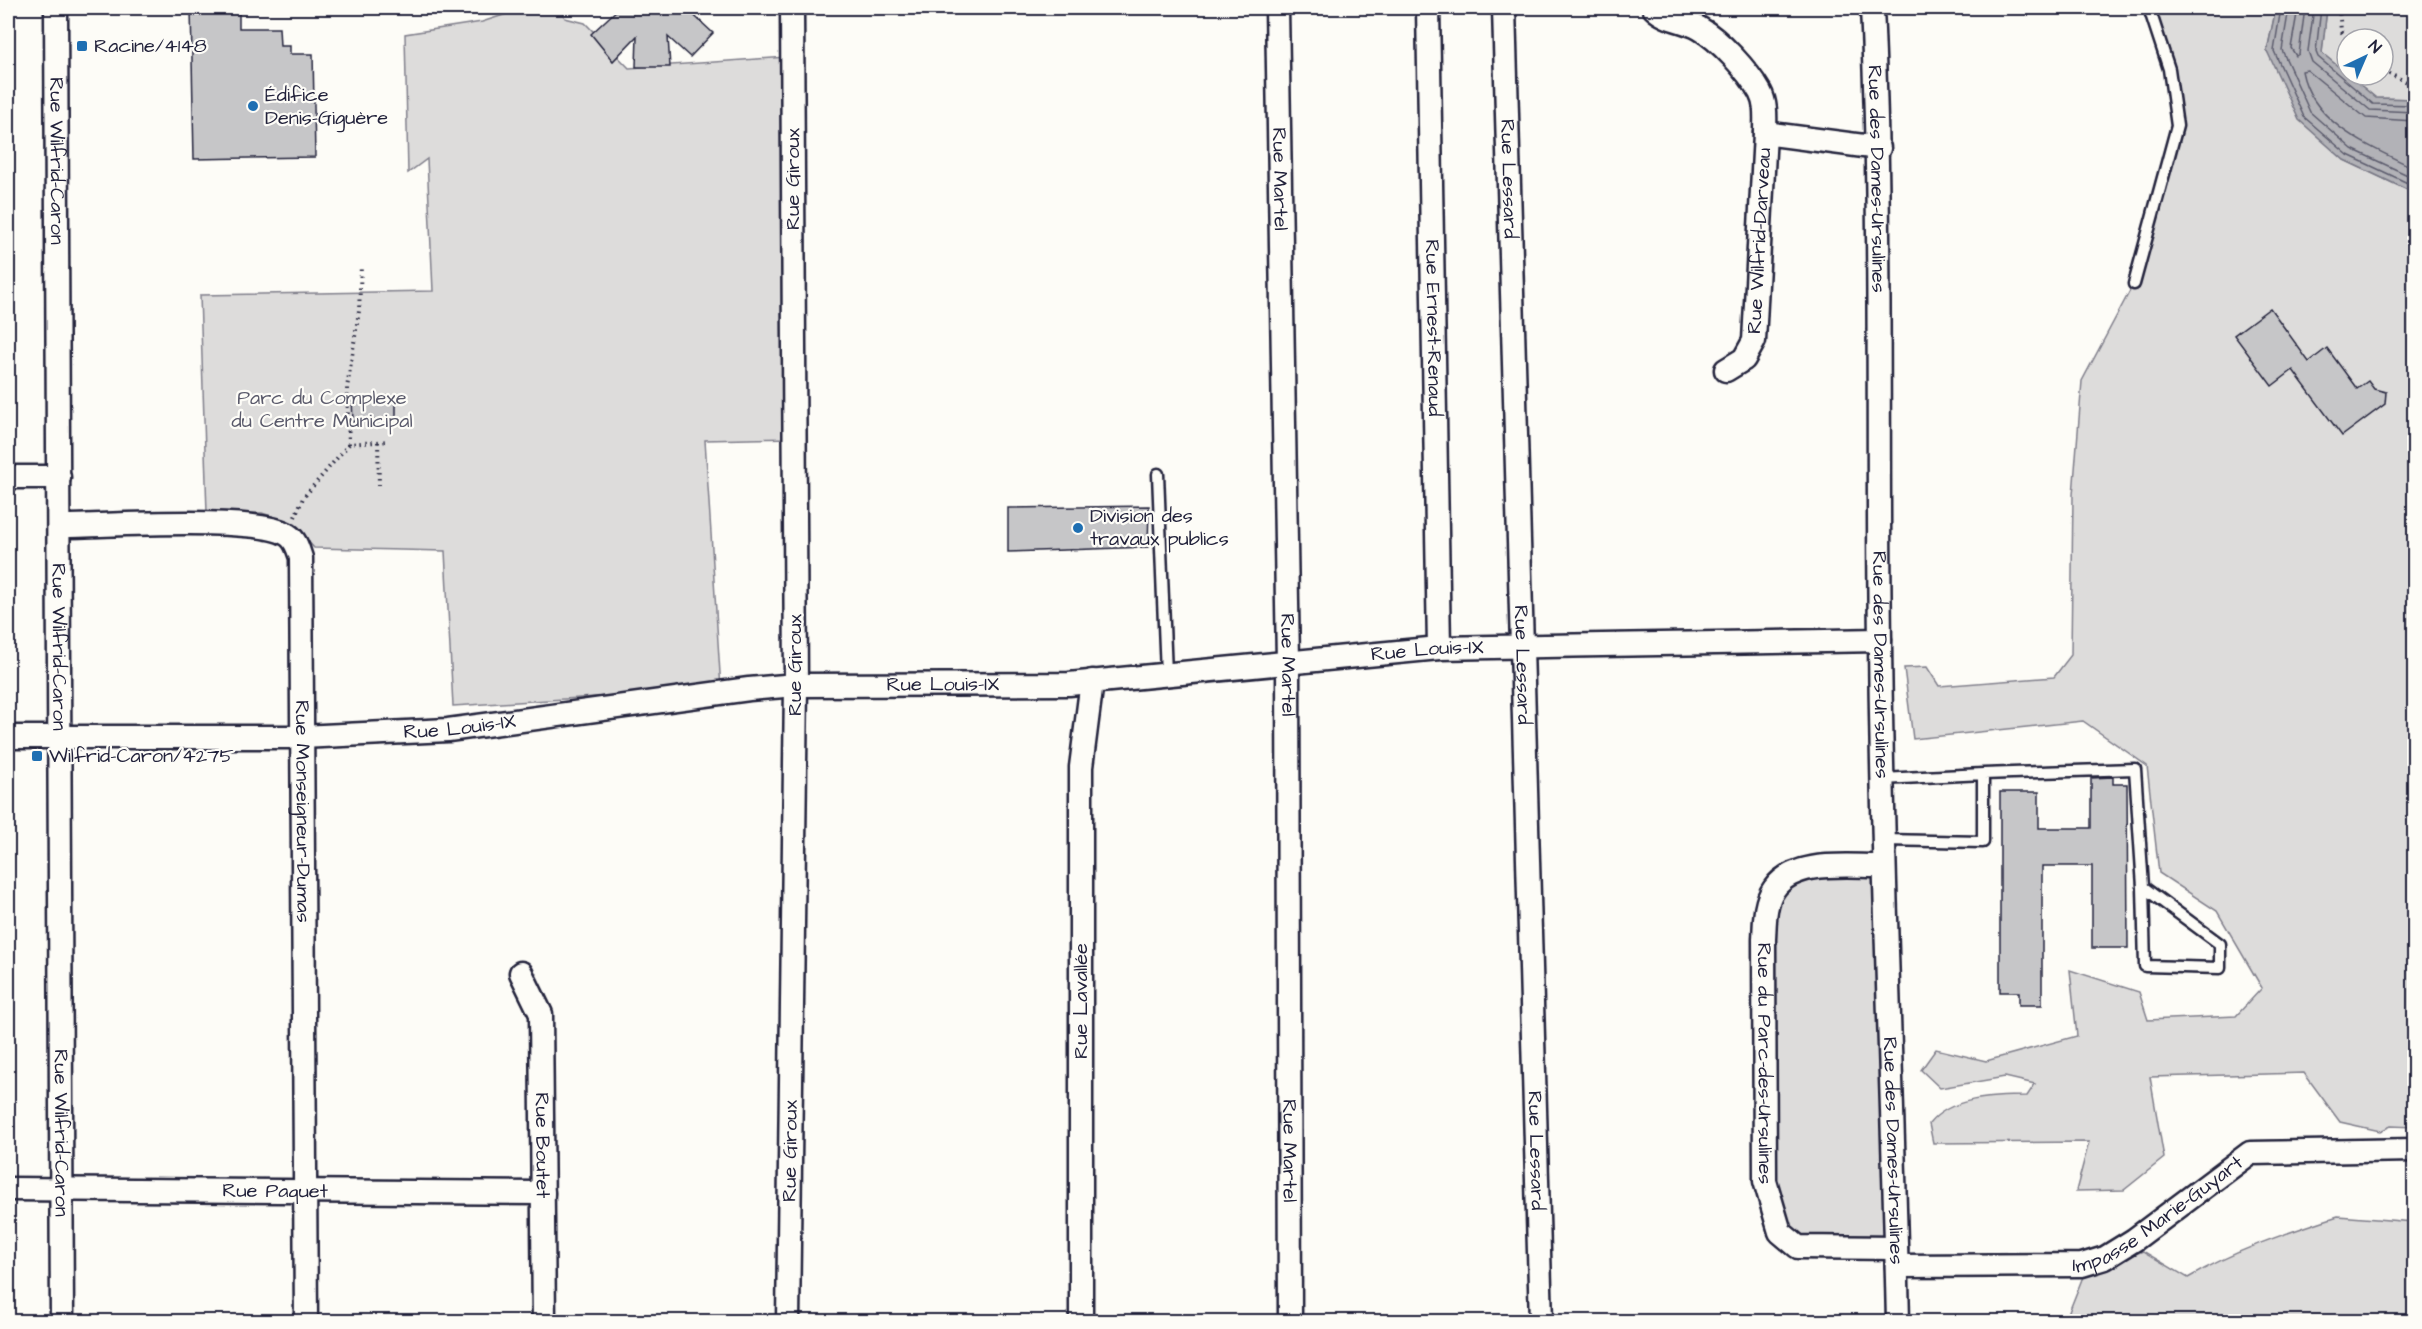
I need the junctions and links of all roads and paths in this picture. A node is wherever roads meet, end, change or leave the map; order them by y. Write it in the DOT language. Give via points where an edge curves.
graph roads {
  1 [pos="56,8"];
  2 [pos="792,8"];
  3 [pos="1277,8"];
  4 [pos="1428,8"];
  5 [pos="1504,8"];
  6 [pos="1653,8"];
  7 [pos="1872,8"];
  8 [pos="2150,8"];
  9 [pos="2339,8"];
  10 [pos="2341,27"];
  11 [pos="2395,75"];
  12 [pos="2415,82"];
  13 [pos="1765,133"];
  14 [pos="1879,148"];
  15 [pos="361,266"];
  16 [pos="2134,284"];
  17 [pos="1726,370"];
  18 [pos="389,441"];
  19 [pos="378,442"];
  20 [pos="349,444"];
  21 [pos="1158,474"];
  22 [pos="8,477"];
  23 [pos="58,477"];
  24 [pos="379,485"];
  25 [pos="60,526"];
  26 [pos="288,534"];
  27 [pos="1880,640"];
  28 [pos="1523,647"];
  29 [pos="1440,648"];
  30 [pos="1288,662"];
  31 [pos="1166,674"];
  32 [pos="1092,681"];
  33 [pos="796,686"];
  34 [pos="60,736"];
  35 [pos="8,737"];
  36 [pos="302,737"];
  37 [pos="1983,774"];
  38 [pos="1882,779"];
  39 [pos="1883,840"];
  40 [pos="1883,866"];
  41 [pos="2143,887"];
  42 [pos="521,973"];
  43 [pos="2415,1150"];
  44 [pos="8,1189"];
  45 [pos="61,1190"];
  46 [pos="303,1191"];
  47 [pos="543,1193"];
  48 [pos="1897,1257"];
  49 [pos="62,1322"];
  50 [pos="306,1322"];
  51 [pos="544,1322"];
  52 [pos="788,1322"];
  53 [pos="1081,1322"];
  54 [pos="1290,1322"];
  55 [pos="1541,1322"];
  56 [pos="1898,1322"];
  1 -- 23 [label="street, Rue Wilfrid-Caron"];
  2 -- 33 [label="street, Rue Giroux"];
  3 -- 30 [label="street, Rue Martel"];
  4 -- 29 [label="street, Rue Ernest-Renaud"];
  5 -- 28 [label="street, Rue Lessard"];
  6 -- 13 [label="street, Rue Wilfrid-Darveau" via="1699,28 1724,47 1760,92 1766,111"];
  7 -- 14 [label="street, Rue des Dames-Ursulines"];
  8 -- 16 [label="lane" via="2169,69 2177,126"];
  9 -- 10 [label="path"];
  11 -- 12 [label="path"];
  13 -- 14 [label="street, Rue Wilfrid-Darveau"];
  13 -- 17 [label="street, Rue Wilfrid-Darveau" via="1754,341 1744,359"];
  14 -- 27 [label="street, Rue des Dames-Ursulines"];
  15 -- 20 [label="path" via="359,311 347,388"];
  18 -- 19 [label="path"];
  19 -- 20 [label="path"];
  19 -- 24 [label="path"];
  20 -- 26 [label="path" via="303,498"];
  21 -- 31 [label="lane"];
  22 -- 23 [label="street"];
  23 -- 25 [label="street, Rue Wilfrid-Caron"];
  25 -- 26 [label="street" via="249,523"];
  25 -- 34 [label="street, Rue Wilfrid-Caron"];
  26 -- 36 [label="street, Rue Monseigneur-Dumas" via="297,543 301,558"];
  27 -- 28 [label="street, Rue Louis-IX"];
  27 -- 38 [label="street, Rue des Dames-Ursulines"];
  28 -- 29 [label="street, Rue Louis-IX"];
  28 -- 55 [label="street, Rue Lessard"];
  29 -- 30 [label="street, Rue Louis-IX"];
  30 -- 31 [label="street, Rue Louis-IX"];
  30 -- 54 [label="street, Rue Martel"];
  31 -- 32 [label="street, Rue Louis-IX"];
  32 -- 33 [label="street, Rue Louis-IX"];
  32 -- 53 [label="street, Rue Lavallée" via="1081,767"];
  33 -- 36 [label="street, Rue Louis-IX" via="448,730"];
  33 -- 52 [label="street, Rue Giroux"];
  34 -- 35 [label="street, Rue Louis-IX"];
  34 -- 36 [label="street, Rue Louis-IX"];
  34 -- 45 [label="street, Rue Wilfrid-Caron"];
  36 -- 46 [label="street, Rue Monseigneur-Dumas"];
  37 -- 38 [label="lane"];
  37 -- 39 [label="lane" via="1983,842"];
  37 -- 41 [label="lane" via="2135,769"];
  38 -- 39 [label="street, Rue des Dames-Ursulines"];
  39 -- 40 [label="street, Rue des Dames-Ursulines"];
  40 -- 48 [label="street, Rue des Dames-Ursulines"];
  40 -- 48 [label="street, Rue du Parc-des-Ursulines" via="1806,869 1785,877 1773,890 1765,914 1764,939 1765,1181 1780,1232 1797,1247"];
  41 -- 41 [label="lane" via="2145,966 2220,968 2220,944"];
  42 -- 47 [label="street, Rue Boutet" via="541,1014"];
  43 -- 48 [label="street, Impasse Marie-Guyart" via="2250,1153 2134,1240 2105,1258 2082,1265"];
  44 -- 45 [label="street, Rue Paquet"];
  45 -- 46 [label="street, Rue Paquet"];
  45 -- 49 [label="street, Rue Wilfrid-Caron"];
  46 -- 47 [label="street, Rue Paquet"];
  46 -- 50 [label="street, Rue Monseigneur-Dumas"];
  47 -- 51 [label="street, Rue Boutet"];
  48 -- 56 [label="street, Rue des Dames-Ursulines"];
}
